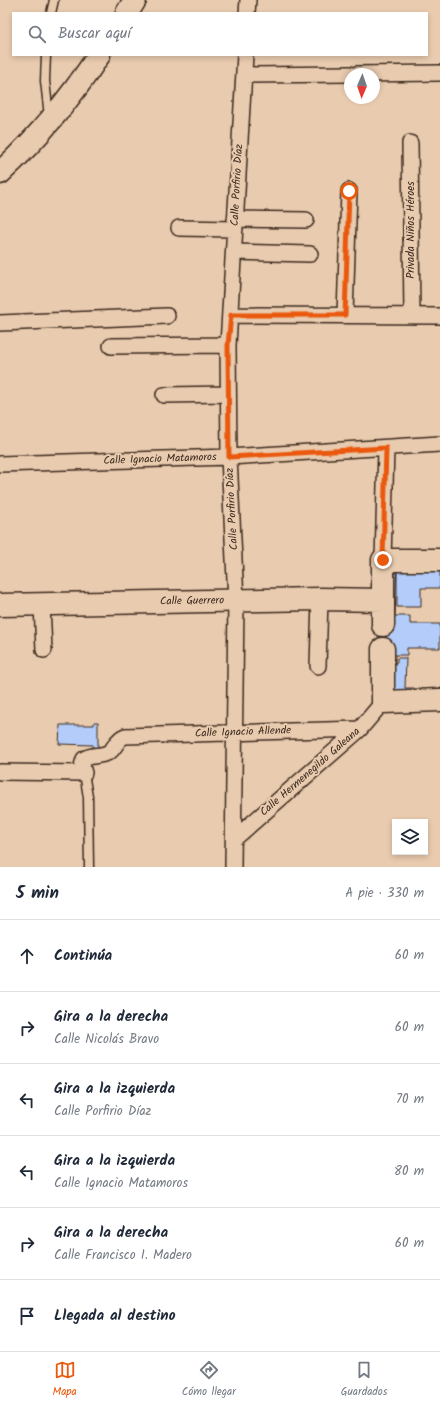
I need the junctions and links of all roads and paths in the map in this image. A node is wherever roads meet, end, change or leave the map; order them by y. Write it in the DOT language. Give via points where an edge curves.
graph roads {
  1 [pos="54,0"];
  2 [pos="136,0"];
  3 [pos="248,0"];
  4 [pos="50,12"];
  5 [pos="128,12"];
  6 [pos="247,12"];
  7 [pos="46,56"];
  8 [pos="98,56"];
  9 [pos="245,56"];
  10 [pos="440,73"];
  11 [pos="344,74"];
  12 [pos="380,74"];
  13 [pos="244,75"];
  14 [pos="50,121"];
  15 [pos="410,143"];
  16 [pos="0,173"];
  17 [pos="349,191"];
  18 [pos="306,220"];
  19 [pos="235,224"];
  20 [pos="179,228"];
  21 [pos="234,252"];
  22 [pos="310,254"];
  23 [pos="231,315"];
  24 [pos="345,315"];
  25 [pos="167,316"];
  26 [pos="412,316"];
  27 [pos="440,316"];
  28 [pos="0,323"];
  29 [pos="228,345"];
  30 [pos="110,346"];
  31 [pos="228,394"];
  32 [pos="164,395"];
  33 [pos="440,444"];
  34 [pos="386,448"];
  35 [pos="229,457"];
  36 [pos="0,464"];
  37 [pos="383,560"];
  38 [pos="440,560"];
  39 [pos="320,598"];
  40 [pos="236,600"];
  41 [pos="383,600"];
  42 [pos="42,605"];
  43 [pos="0,606"];
  44 [pos="383,625"];
  45 [pos="383,649"];
  46 [pos="44,650"];
  47 [pos="318,666"];
  48 [pos="440,700"];
  49 [pos="383,702"];
  50 [pos="360,729"];
  51 [pos="234,732"];
  52 [pos="0,772"];
  53 [pos="84,773"];
  54 [pos="234,839"];
  55 [pos="90,867"];
  56 [pos="233,867"];
  1 -- 4 [label="lane"];
  2 -- 5 [label="street"];
  3 -- 6 [label="street"];
  7 -- 14 [label="lane" via="45,81"];
  8 -- 14 [label="street" via="72,95"];
  9 -- 13 [label="street, Calle Porfirio Díaz"];
  10 -- 12 [label="street"];
  11 -- 13 [label="street"];
  13 -- 19 [label="street, Calle Porfirio Díaz"];
  14 -- 16 [label="street"];
  15 -- 26 [label="street, Privada Niños Héroes"];
  17 -- 24 [label="street"];
  18 -- 19 [label="street"];
  19 -- 20 [label="street"];
  19 -- 21 [label="street, Calle Porfirio Díaz"];
  21 -- 22 [label="street"];
  21 -- 23 [label="street, Calle Porfirio Díaz"];
  23 -- 24 [label="street"];
  23 -- 29 [label="street, Calle Porfirio Díaz"];
  24 -- 26 [label="street"];
  25 -- 28 [label="street"];
  26 -- 27 [label="street"];
  29 -- 30 [label="street"];
  29 -- 31 [label="street, Calle Porfirio Díaz"];
  31 -- 32 [label="street"];
  31 -- 35 [label="street, Calle Porfirio Díaz"];
  33 -- 34 [label="street, Calle Ignacio Matamoros"];
  34 -- 35 [label="street, Calle Ignacio Matamoros"];
  34 -- 37 [label="street"];
  35 -- 36 [label="street, Calle Ignacio Matamoros"];
  35 -- 40 [label="street, Calle Porfirio Díaz"];
  37 -- 38 [label="street"];
  37 -- 41 [label="street"];
  39 -- 40 [label="street, Calle Guerrero"];
  39 -- 41 [label="street, Calle Guerrero"];
  39 -- 47 [label="street"];
  40 -- 42 [label="street, Calle Guerrero"];
  40 -- 51 [label="street, Calle Porfirio Díaz"];
  41 -- 44 [label="street"];
  42 -- 43 [label="street, Calle Guerrero"];
  42 -- 46 [label="street"];
  45 -- 49 [label="street"];
  48 -- 49 [label="street"];
  49 -- 50 [label="street, Calle Hermenegildo Galeana"];
  50 -- 51 [label="street, Calle Ignacio Allende"];
  50 -- 54 [label="street, Calle Hermenegildo Galeana"];
  51 -- 53 [label="street, Calle Ignacio Allende" via="125,736 107,754 84,759"];
  51 -- 54 [label="street, Calle Porfirio Díaz"];
  52 -- 53 [label="street"];
  53 -- 55 [label="lane" via="88,797"];
  54 -- 56 [label="street, Calle Porfirio Díaz"];
}
